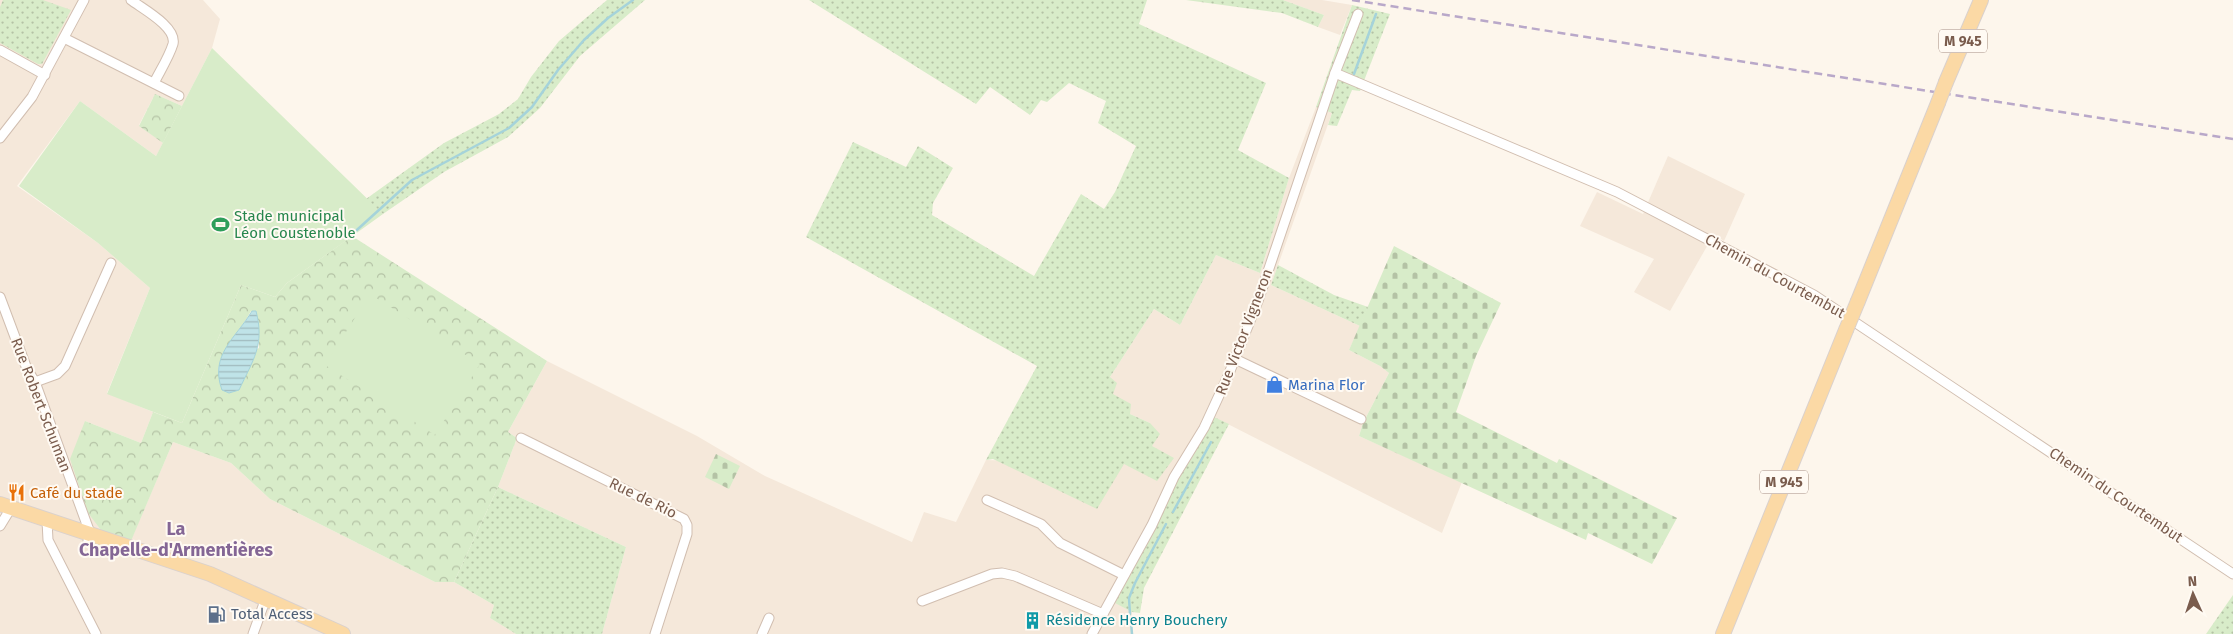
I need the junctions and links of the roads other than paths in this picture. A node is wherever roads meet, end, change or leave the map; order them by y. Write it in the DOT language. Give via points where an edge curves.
graph roads {
  1 [pos="84,0"];
  2 [pos="131,0"];
  3 [pos="1980,0"];
  4 [pos="1358,14"];
  5 [pos="64,38"];
  6 [pos="0,50"];
  7 [pos="1335,72"];
  8 [pos="45,75"];
  9 [pos="154,83"];
  10 [pos="179,96"];
  11 [pos="0,138"];
  12 [pos="111,263"];
  13 [pos="0,297"];
  14 [pos="1235,359"];
  15 [pos="35,382"];
  16 [pos="1361,419"];
  17 [pos="520,438"];
  18 [pos="987,500"];
  19 [pos="3,514"];
  20 [pos="47,525"];
  21 [pos="89,537"];
  22 [pos="2233,574"];
  23 [pos="1124,575"];
  24 [pos="922,601"];
  25 [pos="264,602"];
  26 [pos="1103,614"];
  27 [pos="768,618"];
  28 [pos="96,634"];
  29 [pos="253,634"];
  30 [pos="324,634"];
  31 [pos="343,634"];
  32 [pos="655,634"];
  33 [pos="762,634"];
  34 [pos="1092,634"];
  35 [pos="1723,634"];
  1 -- 5 [label="street"];
  2 -- 9 [label="street" via="166,26 173,36 173,44"];
  3 -- 35 [label="main road, M 945, bridge"];
  4 -- 7 [label="street, Rue Victor Vigneron"];
  5 -- 8 [label="street"];
  5 -- 9 [label="street"];
  6 -- 8 [label="street"];
  7 -- 14 [label="street, Rue Victor Vigneron" via="1258,301"];
  7 -- 22 [label="street, Chemin du Courtembut" via="1617,192 1814,294"];
  8 -- 11 [label="street"];
  9 -- 10 [label="street"];
  12 -- 15 [label="street" via="65,366 57,374"];
  13 -- 15 [label="street, Rue Robert Schuman" via="27,370"];
  14 -- 16 [label="street"];
  14 -- 23 [label="street, Rue Victor Vigneron" via="1202,433 1174,477"];
  15 -- 21 [label="street, Rue Robert Schuman"];
  17 -- 32 [label="street, Rue de Rio" via="684,518 687,534"];
  18 -- 23 [label="street" via="1041,524 1060,543"];
  19 -- 20 [label="main road"];
  20 -- 21 [label="main road"];
  20 -- 28 [label="street" via="51,546"];
  21 -- 25 [label="main road"];
  23 -- 26 [label="street, Rue Victor Vigneron"];
  24 -- 26 [label="street" via="1002,573"];
  25 -- 29 [label="street"];
  25 -- 30 [label="main road"];
  25 -- 31 [label="main road"];
  26 -- 34 [label="street, Rue Victor Vigneron"];
  27 -- 33 [label="street"];
}
